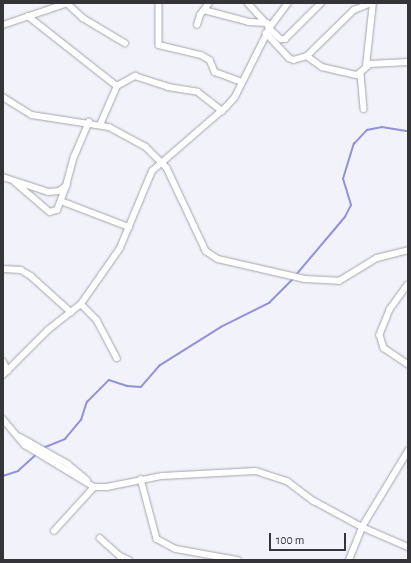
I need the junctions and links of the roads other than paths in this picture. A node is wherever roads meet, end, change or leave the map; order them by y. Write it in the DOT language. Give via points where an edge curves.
graph roads {
  1 [pos="67,3"];
  2 [pos="159,3"];
  3 [pos="209,3"];
  4 [pos="248,3"];
  5 [pos="288,3"];
  6 [pos="321,3"];
  7 [pos="372,3"];
  8 [pos="57,5"];
  9 [pos="204,10"];
  10 [pos="28,16"];
  11 [pos="3,25"];
  12 [pos="197,25"];
  13 [pos="268,28"];
  14 [pos="125,44"];
  15 [pos="307,56"];
  16 [pos="408,62"];
  17 [pos="366,66"];
  18 [pos="361,74"];
  19 [pos="242,82"];
  20 [pos="117,86"];
  21 [pos="3,97"];
  22 [pos="364,109"];
  23 [pos="222,111"];
  24 [pos="89,122"];
  25 [pos="100,125"];
  26 [pos="161,162"];
  27 [pos="3,177"];
  28 [pos="12,180"];
  29 [pos="66,186"];
  30 [pos="61,201"];
  31 [pos="129,227"];
  32 [pos="408,250"];
  33 [pos="3,269"];
  34 [pos="408,285"];
  35 [pos="81,304"];
  36 [pos="70,312"];
  37 [pos="117,358"];
  38 [pos="3,361"];
  39 [pos="408,364"];
  40 [pos="8,371"];
  41 [pos="3,375"];
  42 [pos="3,419"];
  43 [pos="408,451"];
  44 [pos="46,455"];
  45 [pos="141,479"];
  46 [pos="94,487"];
  47 [pos="362,527"];
  48 [pos="54,531"];
  49 [pos="100,538"];
  50 [pos="408,546"];
  51 [pos="129,560"];
  52 [pos="238,560"];
  53 [pos="348,560"];
  1 -- 8 [label="street"];
  1 -- 14 [label="street" via="83,18"];
  2 -- 19 [label="street" via="159,45 201,55 210,60 215,72"];
  3 -- 9 [label="street"];
  4 -- 13 [label="street"];
  5 -- 13 [label="street"];
  6 -- 13 [label="street" via="285,39 280,39"];
  7 -- 15 [label="street" via="354,10"];
  7 -- 17 [label="street"];
  8 -- 10 [label="street"];
  9 -- 12 [label="street"];
  9 -- 13 [label="street"];
  10 -- 11 [label="street"];
  10 -- 20 [label="street"];
  13 -- 15 [label="street" via="289,58 294,60"];
  13 -- 19 [label="street"];
  15 -- 18 [label="street" via="327,68"];
  16 -- 17 [label="street"];
  17 -- 18 [label="street"];
  18 -- 22 [label="street"];
  19 -- 23 [label="street" via="235,97"];
  20 -- 23 [label="street" via="130,77 140,76 168,87 198,92"];
  20 -- 25 [label="street"];
  21 -- 24 [label="street" via="18,108 42,118"];
  23 -- 26 [label="street"];
  24 -- 25 [label="street"];
  24 -- 29 [label="street"];
  25 -- 26 [label="street" via="146,147"];
  26 -- 31 [label="street" via="152,171 144,187"];
  26 -- 32 [label="street" via="167,168 206,251 228,263 305,279 339,281 377,258"];
  27 -- 28 [label="street"];
  28 -- 29 [label="street" via="49,192 59,191"];
  28 -- 30 [label="street" via="50,212 57,210"];
  29 -- 30 [label="street"];
  30 -- 31 [label="street"];
  31 -- 35 [label="street" via="112,262"];
  33 -- 36 [label="street" via="21,270 31,276"];
  34 -- 39 [label="street" via="390,310 380,335 384,348"];
  35 -- 36 [label="street"];
  35 -- 37 [label="street" via="97,320"];
  36 -- 40 [label="street" via="48,330"];
  38 -- 40 [label="street"];
  40 -- 41 [label="street"];
  42 -- 44 [label="street" via="12,432"];
  43 -- 47 [label="street"];
  44 -- 46 [label="street" via="64,471"];
  44 -- 46 [label="street" via="68,464"];
  45 -- 46 [label="street" via="106,487"];
  45 -- 47 [label="street" via="256,471 271,474"];
  45 -- 52 [label="street" via="157,539 176,549"];
  46 -- 48 [label="street"];
  47 -- 50 [label="street"];
  47 -- 53 [label="street"];
  49 -- 51 [label="street" via="120,556"];
}
